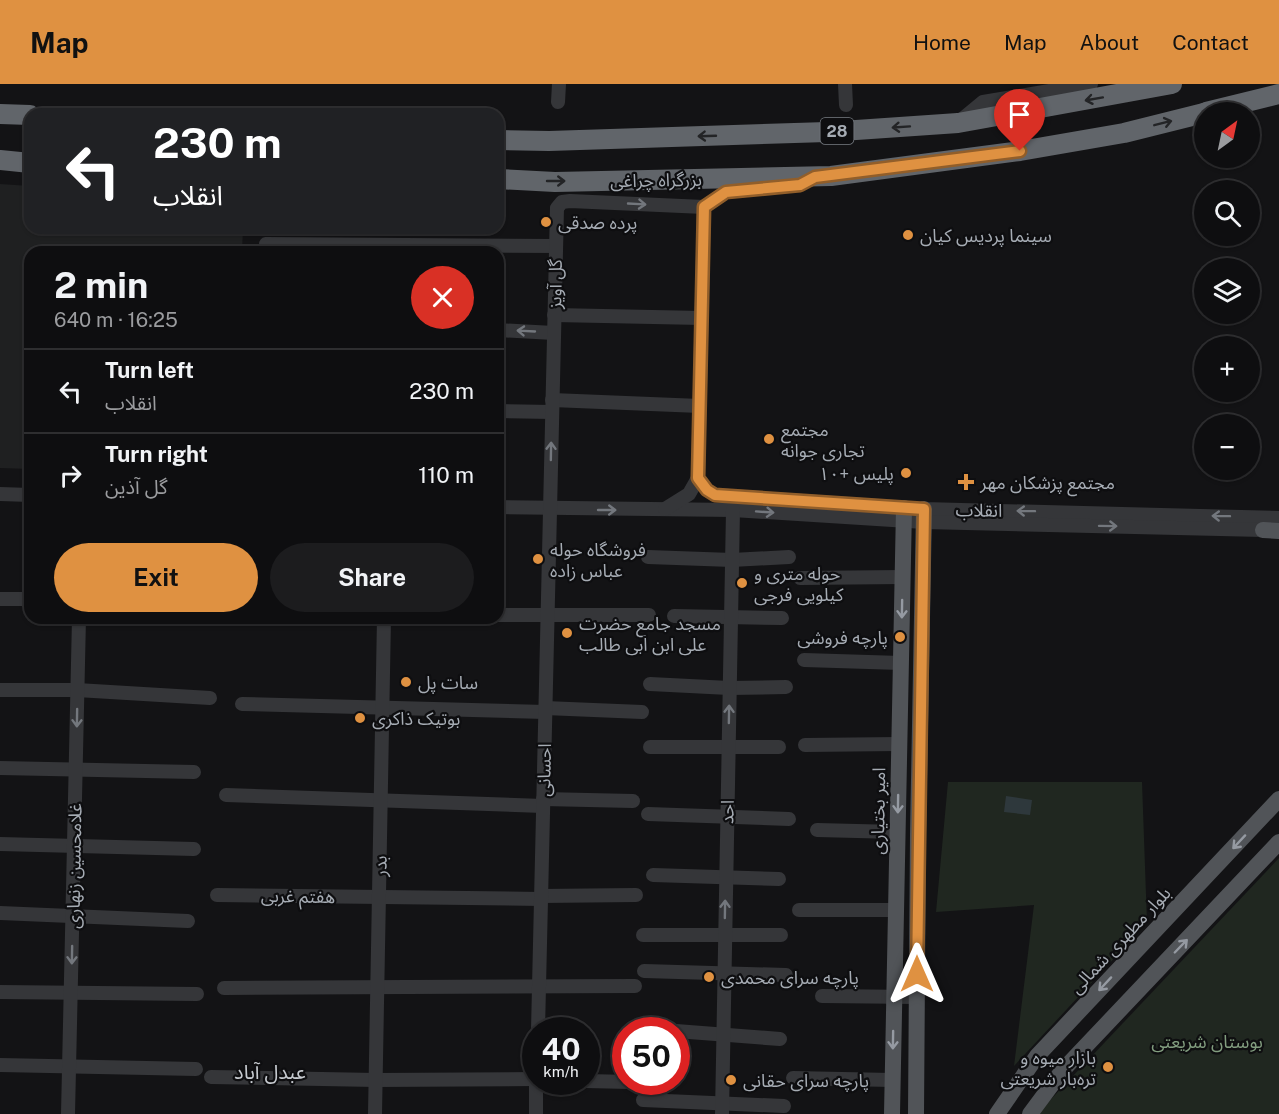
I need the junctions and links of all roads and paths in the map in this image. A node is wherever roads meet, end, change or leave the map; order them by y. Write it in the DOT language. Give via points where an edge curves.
graph roads {
  1 [pos="559,84"];
  2 [pos="845,84"];
  3 [pos="1091,84"];
  4 [pos="1172,84"];
  5 [pos="1050,87"];
  6 [pos="1279,94"];
  7 [pos="558,102"];
  8 [pos="1248,102"];
  9 [pos="846,105"];
  10 [pos="0,114"];
  11 [pos="24,115"];
  12 [pos="1194,116"];
  13 [pos="958,123"];
  14 [pos="504,140"];
  15 [pos="0,159"];
  16 [pos="24,162"];
  17 [pos="504,179"];
  18 [pos="807,181"];
  19 [pos="704,207"];
  20 [pos="504,246"];
  21 [pos="556,246"];
  22 [pos="554,315"];
  23 [pos="702,318"];
  24 [pos="504,330"];
  25 [pos="554,333"];
  26 [pos="552,406"];
  27 [pos="700,406"];
  28 [pos="504,410"];
  29 [pos="698,478"];
  30 [pos="0,494"];
  31 [pos="24,495"];
  32 [pos="504,507"];
  33 [pos="550,509"];
  34 [pos="664,510"];
  35 [pos="733,510"];
  36 [pos="904,514"];
  37 [pos="924,515"];
  38 [pos="1279,518"];
  39 [pos="1271,531"];
  40 [pos="648,557"];
  41 [pos="789,557"];
  42 [pos="732,560"];
  43 [pos="903,577"];
  44 [pos="800,578"];
  45 [pos="0,599"];
  46 [pos="24,599"];
  47 [pos="504,615"];
  48 [pos="649,615"];
  49 [pos="547,616"];
  50 [pos="674,616"];
  51 [pos="730,617"];
  52 [pos="782,618"];
  53 [pos="79,624"];
  54 [pos="384,624"];
  55 [pos="804,660"];
  56 [pos="901,663"];
  57 [pos="650,684"];
  58 [pos="786,687"];
  59 [pos="729,688"];
  60 [pos="0,690"];
  61 [pos="77,690"];
  62 [pos="210,698"];
  63 [pos="242,704"];
  64 [pos="383,707"];
  65 [pos="545,710"];
  66 [pos="642,712"];
  67 [pos="805,744"];
  68 [pos="650,747"];
  69 [pos="779,747"];
  70 [pos="728,748"];
  71 [pos="899,752"];
  72 [pos="919,758"];
  73 [pos="0,768"];
  74 [pos="76,771"];
  75 [pos="194,772"];
  76 [pos="226,795"];
  77 [pos="1279,799"];
  78 [pos="381,800"];
  79 [pos="633,801"];
  80 [pos="543,802"];
  81 [pos="648,814"];
  82 [pos="727,818"];
  83 [pos="789,819"];
  84 [pos="817,830"];
  85 [pos="897,832"];
  86 [pos="1279,842"];
  87 [pos="0,844"];
  88 [pos="74,846"];
  89 [pos="194,849"];
  90 [pos="653,875"];
  91 [pos="726,876"];
  92 [pos="779,879"];
  93 [pos="217,895"];
  94 [pos="636,895"];
  95 [pos="541,897"];
  96 [pos="379,898"];
  97 [pos="799,910"];
  98 [pos="896,910"];
  99 [pos="0,913"];
  100 [pos="73,915"];
  101 [pos="188,921"];
  102 [pos="725,933"];
  103 [pos="643,935"];
  104 [pos="782,935"];
  105 [pos="644,971"];
  106 [pos="724,972"];
  107 [pos="786,975"];
  108 [pos="377,985"];
  109 [pos="539,986"];
  110 [pos="634,986"];
  111 [pos="224,988"];
  112 [pos="71,991"];
  113 [pos="0,992"];
  114 [pos="197,994"];
  115 [pos="822,996"];
  116 [pos="917,997"];
  117 [pos="894,998"];
  118 [pos="538,1017"];
  119 [pos="690,1032"];
  120 [pos="723,1034"];
  121 [pos="780,1039"];
  122 [pos="0,1065"];
  123 [pos="69,1066"];
  124 [pos="196,1069"];
  125 [pos="211,1077"];
  126 [pos="793,1078"];
  127 [pos="376,1080"];
  128 [pos="522,1080"];
  129 [pos="892,1080"];
  130 [pos="536,1095"];
  131 [pos="643,1100"];
  132 [pos="784,1106"];
  133 [pos="722,1108"];
  134 [pos="68,1114"];
  135 [pos="375,1114"];
  136 [pos="536,1114"];
  137 [pos="892,1114"];
  138 [pos="916,1114"];
  139 [pos="997,1114"];
  140 [pos="1030,1114"];
  1 -- 7 [label="street"];
  2 -- 9 [label="street"];
  3 -- 5 [label="street"];
  4 -- 13 [label="highway, 28, one-way"];
  5 -- 13 [label="street" via="983,102"];
  6 -- 8 [label="highway, بزرگراه چراغی"];
  10 -- 11 [label="highway"];
  18 -- 12 [label="highway, بزرگراه چراغی, one-way" via="1124,134"];
  13 -- 14 [label="highway, 28, one-way" via="827,132"];
  15 -- 16 [label="highway"];
  17 -- 18 [label="highway, بزرگراه چراغی, one-way"];
  18 -- 19 [label="street" via="726,192"];
  21 -- 19 [label="street, گل آویز, one-way" via="557,208 562,202"];
  19 -- 23 [label="street"];
  20 -- 21 [label="street"];
  21 -- 22 [label="street, گل آویز"];
  22 -- 23 [label="street"];
  22 -- 25 [label="street, گل آویز"];
  23 -- 27 [label="street"];
  25 -- 24 [label="street, one-way"];
  25 -- 26 [label="street, گل آویز"];
  26 -- 27 [label="street"];
  26 -- 28 [label="street"];
  33 -- 26 [label="street, گل آویز, one-way"];
  27 -- 29 [label="street"];
  29 -- 34 [label="street" via="689,494"];
  29 -- 36 [label="street, انقلاب" via="715,495"];
  30 -- 31 [label="street"];
  32 -- 33 [label="street, انقلاب"];
  33 -- 34 [label="street, انقلاب, one-way"];
  33 -- 49 [label="street, احسانی"];
  34 -- 35 [label="street, انقلاب"];
  35 -- 36 [label="street, انقلاب, one-way"];
  35 -- 42 [label="street, احد"];
  36 -- 37 [label="street, انقلاب"];
  36 -- 43 [label="main road, امیر بختیاری"];
  38 -- 37 [label="street, انقلاب, one-way"];
  37 -- 39 [label="street, انقلاب, one-way"];
  37 -- 72 [label="main road"];
  40 -- 42 [label="street"];
  41 -- 42 [label="street"];
  42 -- 51 [label="street, احد"];
  43 -- 44 [label="street"];
  43 -- 56 [label="main road, امیر بختیاری, one-way"];
  45 -- 46 [label="street"];
  47 -- 49 [label="street"];
  48 -- 49 [label="street"];
  49 -- 65 [label="street, احسانی"];
  50 -- 51 [label="street"];
  51 -- 52 [label="street"];
  51 -- 59 [label="street, احد"];
  53 -- 61 [label="street, غلامحسین زنهاری"];
  54 -- 64 [label="street, بدر"];
  55 -- 56 [label="street"];
  56 -- 71 [label="main road, امیر بختیاری"];
  57 -- 59 [label="street"];
  58 -- 59 [label="street"];
  70 -- 59 [label="street, احد, one-way"];
  60 -- 61 [label="street"];
  61 -- 62 [label="street"];
  61 -- 74 [label="street, غلامحسین زنهاری, one-way"];
  63 -- 64 [label="street"];
  64 -- 65 [label="street"];
  64 -- 78 [label="street, بدر"];
  65 -- 66 [label="street"];
  65 -- 80 [label="street, احسانی"];
  67 -- 71 [label="street"];
  68 -- 70 [label="street"];
  69 -- 70 [label="street"];
  70 -- 82 [label="street, احد"];
  71 -- 72 [label="main road"];
  71 -- 85 [label="main road, امیر بختیاری, one-way"];
  72 -- 116 [label="main road"];
  73 -- 74 [label="street"];
  74 -- 75 [label="street"];
  74 -- 88 [label="street, غلامحسین زنهاری"];
  76 -- 78 [label="street"];
  77 -- 139 [label="main road, بلوار مطهری شمالی, one-way" via="1037,1056"];
  78 -- 80 [label="street"];
  78 -- 96 [label="street, بدر"];
  79 -- 80 [label="street"];
  80 -- 95 [label="street, احسانی"];
  81 -- 82 [label="street"];
  82 -- 83 [label="street"];
  82 -- 91 [label="street, احد"];
  84 -- 85 [label="street"];
  85 -- 98 [label="main road, امیر بختیاری"];
  140 -- 86 [label="main road, one-way" via="1062,1071"];
  87 -- 88 [label="street"];
  88 -- 89 [label="street"];
  88 -- 100 [label="street, غلامحسین زنهاری"];
  90 -- 91 [label="street"];
  91 -- 92 [label="street"];
  102 -- 91 [label="street, احد, one-way"];
  93 -- 96 [label="street, هفتم غربی"];
  94 -- 95 [label="street, هفتم غربی"];
  95 -- 96 [label="street, هفتم غربی"];
  95 -- 109 [label="street, احسانی"];
  96 -- 108 [label="street, بدر"];
  97 -- 98 [label="street"];
  98 -- 117 [label="main road, امیر بختیاری"];
  99 -- 100 [label="street"];
  100 -- 101 [label="street"];
  100 -- 112 [label="street, غلامحسین زنهاری, one-way"];
  102 -- 103 [label="street"];
  102 -- 104 [label="street"];
  102 -- 106 [label="street, احد"];
  105 -- 106 [label="street"];
  106 -- 107 [label="street"];
  106 -- 120 [label="street, احد"];
  108 -- 109 [label="street"];
  108 -- 111 [label="street"];
  108 -- 127 [label="street, بدر"];
  109 -- 110 [label="street"];
  109 -- 118 [label="street, احسانی"];
  112 -- 113 [label="street"];
  112 -- 114 [label="street"];
  112 -- 123 [label="street, غلامحسین زنهاری"];
  115 -- 117 [label="street"];
  116 -- 117 [label="street"];
  116 -- 138 [label="main road"];
  117 -- 129 [label="main road, امیر بختیاری, one-way"];
  119 -- 120 [label="street"];
  120 -- 121 [label="street"];
  120 -- 133 [label="street, احد"];
  122 -- 123 [label="street"];
  123 -- 124 [label="street"];
  123 -- 134 [label="street, غلامحسین زنهاری"];
  125 -- 127 [label="street"];
  126 -- 129 [label="street"];
  127 -- 128 [label="street"];
  127 -- 135 [label="street, بدر"];
  129 -- 137 [label="main road, امیر بختیاری"];
  130 -- 136 [label="street"];
  131 -- 133 [label="street"];
  132 -- 133 [label="street"];
}
